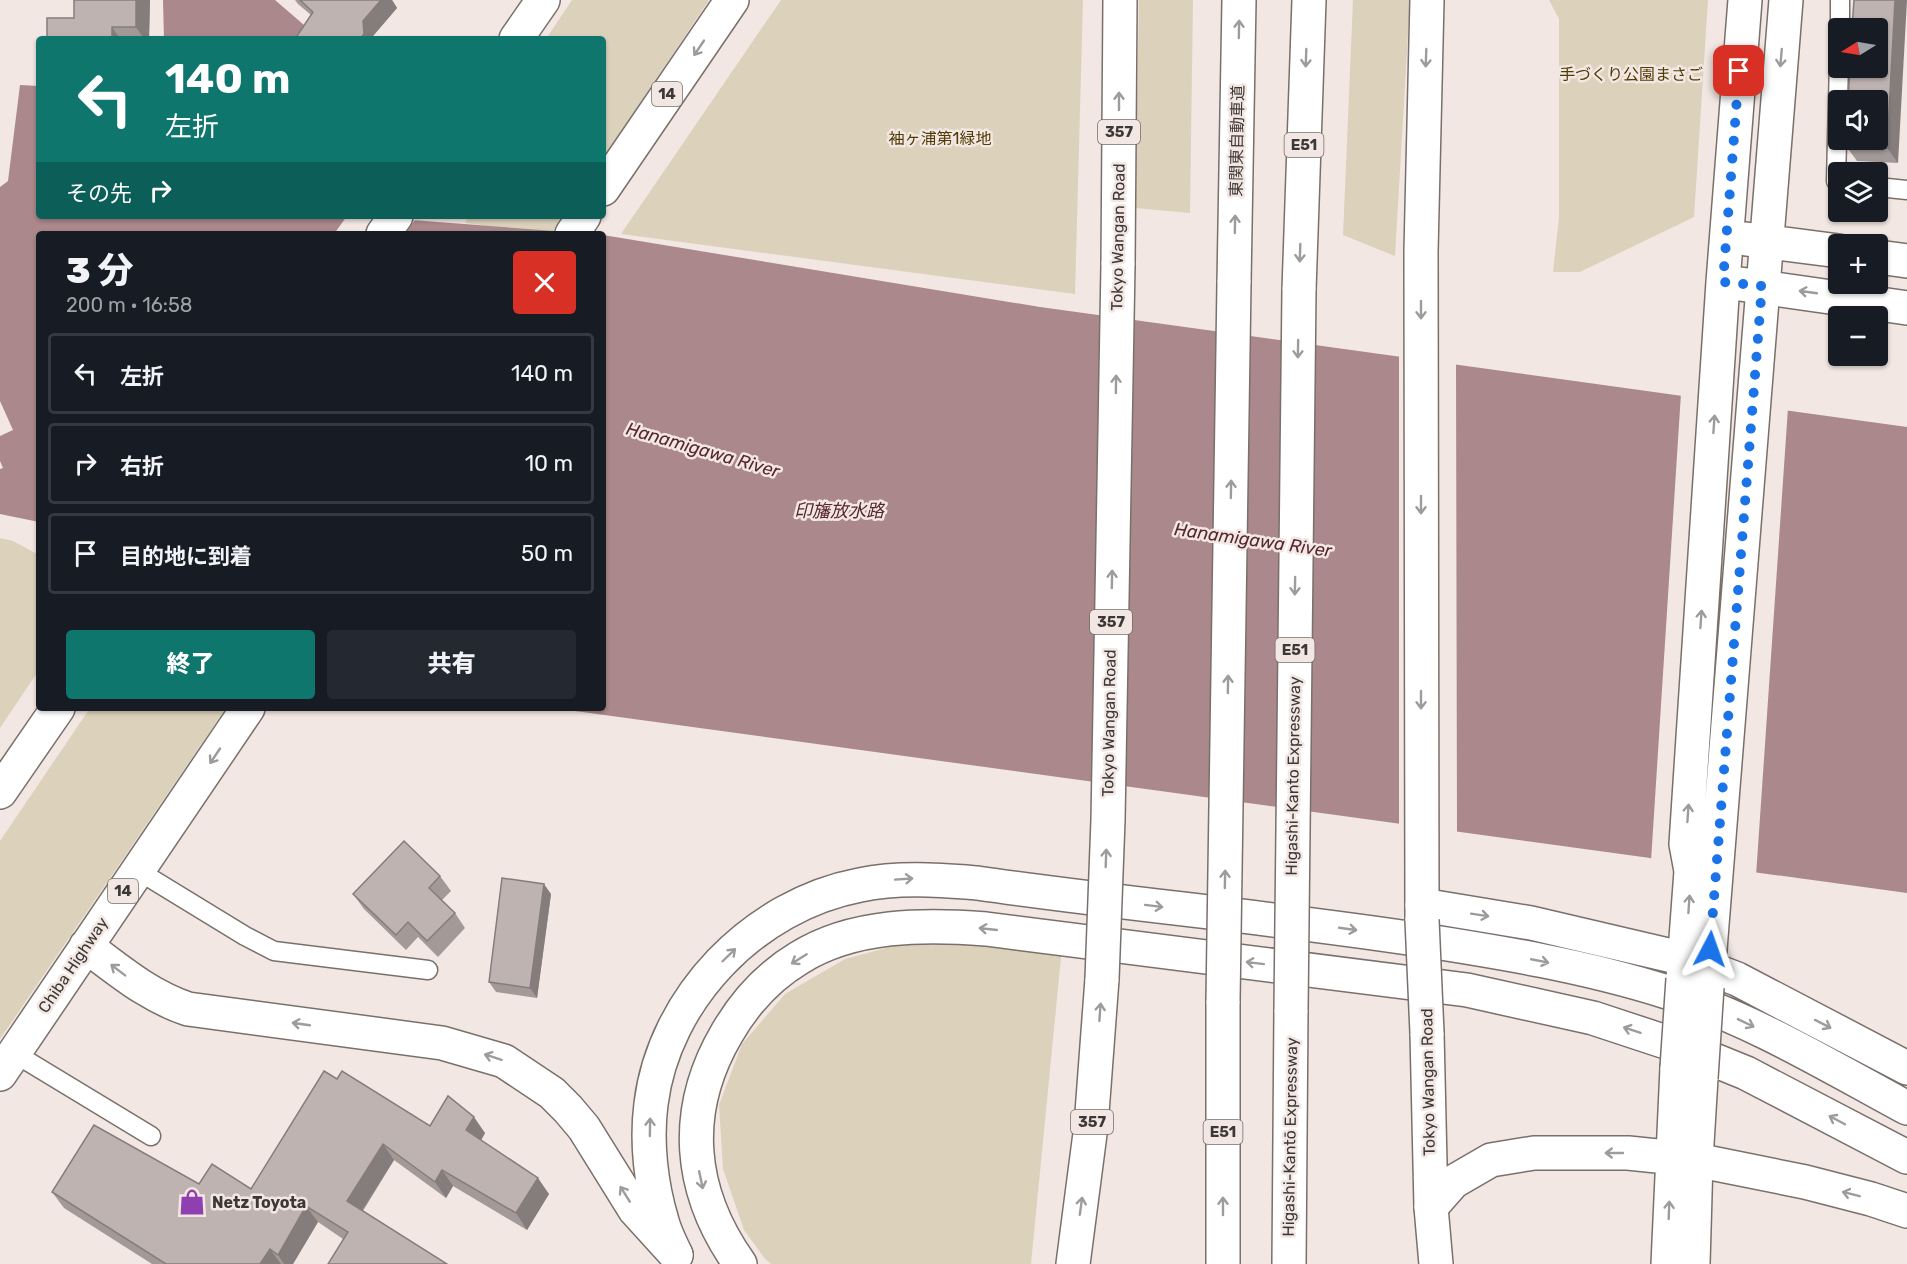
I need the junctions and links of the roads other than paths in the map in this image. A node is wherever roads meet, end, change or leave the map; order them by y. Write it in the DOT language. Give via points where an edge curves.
graph roads {
  1 [pos="543,0"];
  2 [pos="732,0"];
  3 [pos="1120,0"];
  4 [pos="1239,0"];
  5 [pos="1309,0"];
  6 [pos="1428,0"];
  7 [pos="1745,0"];
  8 [pos="1786,0"];
  9 [pos="1840,0"];
  10 [pos="1840,18"];
  11 [pos="518,36"];
  12 [pos="1839,78"];
  13 [pos="1836,162"];
  14 [pos="606,185"];
  15 [pos="1888,188"];
  16 [pos="1907,190"];
  17 [pos="1726,237"];
  18 [pos="1766,241"];
  19 [pos="1828,249"];
  20 [pos="1888,258"];
  21 [pos="1907,261"];
  22 [pos="1723,282"];
  23 [pos="1762,286"];
  24 [pos="1907,308"];
  25 [pos="56,711"];
  26 [pos="246,711"];
  27 [pos="0,792"];
  28 [pos="137,870"];
  29 [pos="1704,873"];
  30 [pos="1422,905"];
  31 [pos="86,946"];
  32 [pos="428,970"];
  33 [pos="1696,973"];
  34 [pos="1292,1010"];
  35 [pos="7,1063"];
  36 [pos="1907,1068"];
  37 [pos="1907,1108"];
  38 [pos="1291,1118"];
  39 [pos="151,1136"];
  40 [pos="1907,1157"];
  41 [pos="1684,1158"];
  42 [pos="1431,1207"];
  43 [pos="1907,1210"];
  44 [pos="679,1260"];
  45 [pos="740,1264"];
  46 [pos="1073,1264"];
  47 [pos="1223,1264"];
  48 [pos="1289,1264"];
  49 [pos="1311,1264"];
  50 [pos="1436,1264"];
  51 [pos="1668,1264"];
  52 [pos="1693,1264"];
  1 -- 11 [label="main road"];
  2 -- 14 [label="main road, 14, one-way"];
  46 -- 3 [label="main road, Tokyo Wangan Road / 357, one-way, bridge" via="1091,1126 1108,820"];
  47 -- 4 [label="main road, 東関東自動車道 / E51, one-way, bridge" via="1223,1001"];
  5 -- 34 [label="main road, Higashi-Kanto Expressway / E51, one-way, bridge" via="1299,290"];
  6 -- 30 [label="main road, Tokyo Wangan Road, one-way" via="1420,252"];
  7 -- 17 [label="main road"];
  8 -- 18 [label="main road, one-way"];
  9 -- 10 [label="lane"];
  12 -- 13 [label="lane"];
  15 -- 16 [label="lane"];
  17 -- 18 [label="main road"];
  17 -- 22 [label="main road"];
  18 -- 19 [label="main road"];
  18 -- 23 [label="main road"];
  20 -- 21 [label="main road"];
  22 -- 23 [label="main road"];
  29 -- 22 [label="main road, one-way" via="1686,844"];
  24 -- 23 [label="main road, one-way"];
  23 -- 29 [label="main road"];
  25 -- 27 [label="main road"];
  26 -- 28 [label="main road, Chiba Highway / 14, one-way"];
  28 -- 31 [label="main road, Chiba Highway / 14"];
  28 -- 32 [label="lane" via="274,951"];
  29 -- 33 [label="main road"];
  30 -- 33 [label="main road, one-way" via="1531,923"];
  30 -- 42 [label="main road, Tokyo Wangan Road, bridge"];
  31 -- 35 [label="main road, Chiba Highway / 14"];
  44 -- 31 [label="main road, one-way" via="635,1209 568,1109 504,1060 442,1043 188,1009 145,990"];
  33 -- 36 [label="main road, one-way"];
  33 -- 41 [label="main road, bridge"];
  34 -- 38 [label="main road, Higashi-Kantō Expressway / E51"];
  35 -- 39 [label="lane"];
  44 -- 37 [label="main road, one-way" via="662,1221 653,1174 651,1105 662,1058 689,1000 729,954 781,915 838,890 889,880 977,883 1341,928 1483,949 1609,975 1719,1010"];
  38 -- 48 [label="main road, Higashi-Kantō Expressway / E51"];
  38 -- 49 [label="main road" via="1307,1189"];
  40 -- 45 [label="main road, one-way" via="1746,1073 1593,1018 1467,990 1006,931 910,927 858,934 800,957 753,994 722,1041 697,1110 697,1154 711,1213"];
  41 -- 42 [label="main road, one-way" via="1628,1153 1534,1153 1491,1160 1453,1182"];
  43 -- 41 [label="main road, one-way" via="1805,1182"];
  51 -- 41 [label="main road, one-way"];
  41 -- 52 [label="main road"];
  42 -- 50 [label="main road, Tokyo Wangan Road"];
}
